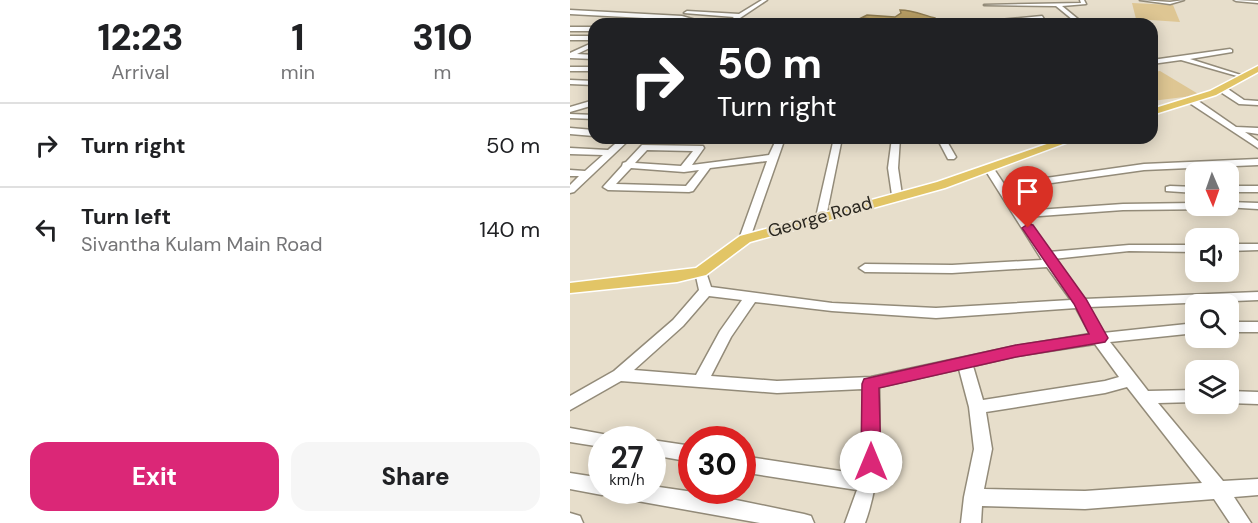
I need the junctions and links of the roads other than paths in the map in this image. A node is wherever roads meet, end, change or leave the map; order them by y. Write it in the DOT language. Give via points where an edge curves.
graph roads {
  1 [pos="765,0"];
  2 [pos="1082,0"];
  3 [pos="1142,0"];
  4 [pos="1182,0"];
  5 [pos="1236,0"];
  6 [pos="1258,2"];
  7 [pos="1057,4"];
  8 [pos="987,5"];
  9 [pos="570,12"];
  10 [pos="674,12"];
  11 [pos="739,16"];
  12 [pos="635,18"];
  13 [pos="736,18"];
  14 [pos="1074,18"];
  15 [pos="570,20"];
  16 [pos="588,20"];
  17 [pos="570,29"];
  18 [pos="588,29"];
  19 [pos="570,38"];
  20 [pos="588,38"];
  21 [pos="588,47"];
  22 [pos="570,49"];
  23 [pos="581,50"];
  24 [pos="588,50"];
  25 [pos="1230,51"];
  26 [pos="570,56"];
  27 [pos="588,57"];
  28 [pos="1181,58"];
  29 [pos="1158,61"];
  30 [pos="570,69"];
  31 [pos="588,69"];
  32 [pos="1258,69"];
  33 [pos="1242,77"];
  34 [pos="570,82"];
  35 [pos="588,83"];
  36 [pos="1222,89"];
  37 [pos="570,100"];
  38 [pos="1191,100"];
  39 [pos="588,102"];
  40 [pos="1258,103"];
  41 [pos="588,104"];
  42 [pos="570,110"];
  43 [pos="1158,110"];
  44 [pos="570,116"];
  45 [pos="588,117"];
  46 [pos="1234,129"];
  47 [pos="570,131"];
  48 [pos="1258,131"];
  49 [pos="588,132"];
  50 [pos="621,144"];
  51 [pos="648,144"];
  52 [pos="778,144"];
  53 [pos="837,144"];
  54 [pos="895,144"];
  55 [pos="944,144"];
  56 [pos="1052,144"];
  57 [pos="1258,146"];
  58 [pos="645,147"];
  59 [pos="570,151"];
  60 [pos="612,153"];
  61 [pos="773,157"];
  62 [pos="951,157"];
  63 [pos="1258,162"];
  64 [pos="626,165"];
  65 [pos="706,167"];
  66 [pos="988,168"];
  67 [pos="684,169"];
  68 [pos="570,173"];
  69 [pos="587,174"];
  70 [pos="1002,188"];
  71 [pos="1170,189"];
  72 [pos="1239,189"];
  73 [pos="1258,189"];
  74 [pos="570,190"];
  75 [pos="1185,190"];
  76 [pos="897,195"];
  77 [pos="1239,205"];
  78 [pos="1185,206"];
  79 [pos="1258,206"];
  80 [pos="1019,214"];
  81 [pos="821,217"];
  82 [pos="745,239"];
  83 [pos="1258,247"];
  84 [pos="1239,248"];
  85 [pos="1185,249"];
  86 [pos="1048,259"];
  87 [pos="865,268"];
  88 [pos="701,272"];
  89 [pos="570,288"];
  90 [pos="706,291"];
  91 [pos="752,296"];
  92 [pos="1258,296"];
  93 [pos="1080,303"];
  94 [pos="1239,327"];
  95 [pos="1258,327"];
  96 [pos="1185,329"];
  97 [pos="1100,338"];
  98 [pos="965,364"];
  99 [pos="619,375"];
  100 [pos="701,380"];
  101 [pos="1130,380"];
  102 [pos="871,384"];
  103 [pos="1185,396"];
  104 [pos="1145,397"];
  105 [pos="1239,397"];
  106 [pos="1258,398"];
  107 [pos="570,404"];
  108 [pos="977,406"];
  109 [pos="570,435"];
  110 [pos="588,438"];
  111 [pos="756,466"];
  112 [pos="570,481"];
  113 [pos="866,483"];
  114 [pos="588,484"];
  115 [pos="1258,487"];
  116 [pos="1220,492"];
  117 [pos="666,496"];
  118 [pos="973,497"];
  119 [pos="804,523"];
  120 [pos="855,523"];
  121 [pos="971,523"];
  122 [pos="1241,523"];
  1 -- 11 [label="street"];
  2 -- 7 [label="street" via="1084,4"];
  3 -- 4 [label="street"];
  5 -- 6 [label="street"];
  7 -- 8 [label="street"];
  7 -- 14 [label="street"];
  9 -- 12 [label="street"];
  10 -- 11 [label="street"];
  11 -- 13 [label="street"];
  15 -- 16 [label="street"];
  17 -- 18 [label="street"];
  19 -- 20 [label="street"];
  21 -- 23 [label="street"];
  22 -- 23 [label="street"];
  23 -- 24 [label="street"];
  23 -- 26 [label="street"];
  25 -- 28 [label="street"];
  26 -- 27 [label="street"];
  28 -- 29 [label="street"];
  28 -- 33 [label="street"];
  30 -- 31 [label="street"];
  32 -- 33 [label="main road"];
  33 -- 36 [label="main road"];
  34 -- 35 [label="street"];
  36 -- 38 [label="main road"];
  36 -- 40 [label="street" via="1242,102"];
  37 -- 39 [label="street"];
  38 -- 43 [label="main road"];
  38 -- 46 [label="street"];
  41 -- 42 [label="street"];
  44 -- 45 [label="street"];
  46 -- 48 [label="street"];
  46 -- 57 [label="street"];
  47 -- 49 [label="street"];
  50 -- 60 [label="street"];
  51 -- 58 [label="street"];
  52 -- 61 [label="street"];
  53 -- 81 [label="street"];
  54 -- 76 [label="street" via="893,168"];
  55 -- 62 [label="street"];
  56 -- 66 [label="main road, George Road"];
  58 -- 64 [label="street"];
  58 -- 67 [label="street" via="700,148"];
  59 -- 60 [label="street"];
  60 -- 69 [label="street"];
  61 -- 65 [label="street"];
  61 -- 82 [label="street"];
  63 -- 70 [label="street" via="1144,167"];
  64 -- 65 [label="street" via="608,187 689,189"];
  64 -- 67 [label="street"];
  65 -- 67 [label="street"];
  66 -- 70 [label="street"];
  66 -- 76 [label="main road, George Road"];
  68 -- 69 [label="street"];
  69 -- 74 [label="street"];
  70 -- 80 [label="street"];
  71 -- 75 [label="street"];
  72 -- 73 [label="street"];
  76 -- 81 [label="main road, George Road"];
  77 -- 79 [label="street"];
  78 -- 80 [label="street"];
  80 -- 86 [label="street"];
  81 -- 82 [label="main road, George Road"];
  82 -- 88 [label="main road, George Road"];
  83 -- 84 [label="street"];
  85 -- 86 [label="street" via="1129,248"];
  86 -- 87 [label="street" via="952,269"];
  86 -- 93 [label="street"];
  88 -- 89 [label="main road, George Road" via="677,278"];
  88 -- 90 [label="street"];
  90 -- 91 [label="street"];
  90 -- 99 [label="street" via="678,323"];
  91 -- 93 [label="street" via="832,307 936,313"];
  91 -- 100 [label="street"];
  92 -- 93 [label="street"];
  93 -- 97 [label="street"];
  94 -- 95 [label="street"];
  96 -- 97 [label="street"];
  97 -- 98 [label="street" via="1016,351"];
  97 -- 101 [label="street"];
  98 -- 102 [label="street"];
  98 -- 108 [label="street"];
  99 -- 100 [label="street"];
  99 -- 107 [label="street"];
  100 -- 102 [label="street" via="777,387"];
  101 -- 104 [label="street"];
  101 -- 108 [label="street"];
  102 -- 113 [label="street" via="871,462"];
  103 -- 104 [label="street"];
  104 -- 116 [label="street"];
  105 -- 106 [label="street"];
  108 -- 118 [label="street" via="983,449"];
  109 -- 110 [label="street"];
  111 -- 113 [label="street"];
  112 -- 114 [label="street"];
  113 -- 120 [label="street"];
  115 -- 116 [label="street"];
  116 -- 118 [label="street" via="1085,500"];
  116 -- 122 [label="street"];
  117 -- 119 [label="street"];
  118 -- 121 [label="street"];
}
